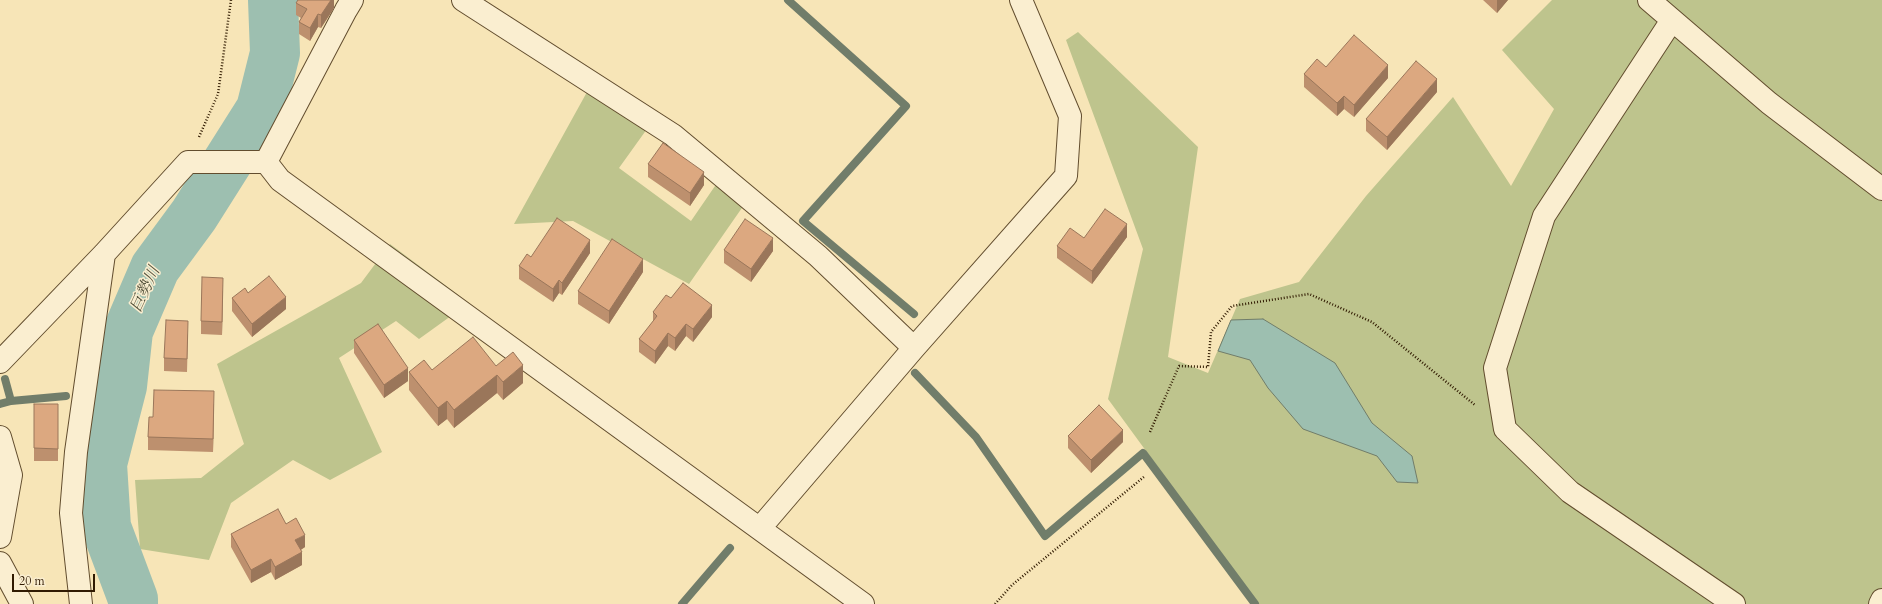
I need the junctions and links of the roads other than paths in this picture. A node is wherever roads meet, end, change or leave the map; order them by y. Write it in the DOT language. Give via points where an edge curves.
graph roads {
  1 [pos="352,0"];
  2 [pos="463,0"];
  3 [pos="1021,0"];
  4 [pos="1649,0"];
  5 [pos="1672,20"];
  6 [pos="266,162"];
  7 [pos="1882,189"];
  8 [pos="104,254"];
  9 [pos="914,348"];
  10 [pos="3,351"];
  11 [pos="0,437"];
  12 [pos="760,528"];
  13 [pos="0,537"];
  14 [pos="0,563"];
  15 [pos="1882,600"];
  16 [pos="22,604"];
  17 [pos="81,604"];
  18 [pos="863,604"];
  19 [pos="1734,604"];
  20 [pos="1880,604"];
  1 -- 6 [label="street"];
  2 -- 9 [label="street" via="673,135 818,256"];
  3 -- 9 [label="street" via="1070,116 1066,176"];
  4 -- 5 [label="street"];
  5 -- 7 [label="street" via="1769,103"];
  5 -- 19 [label="street" via="1544,216 1495,368 1504,429 1570,492"];
  6 -- 8 [label="street" via="188,162"];
  6 -- 12 [label="street" via="280,180"];
  8 -- 10 [label="street"];
  8 -- 17 [label="street" via="76,452 71,513"];
  9 -- 12 [label="street"];
  11 -- 13 [label="street" via="10,475"];
  12 -- 18 [label="street"];
  14 -- 16 [label="street"];
  15 -- 20 [label="street"];
}
